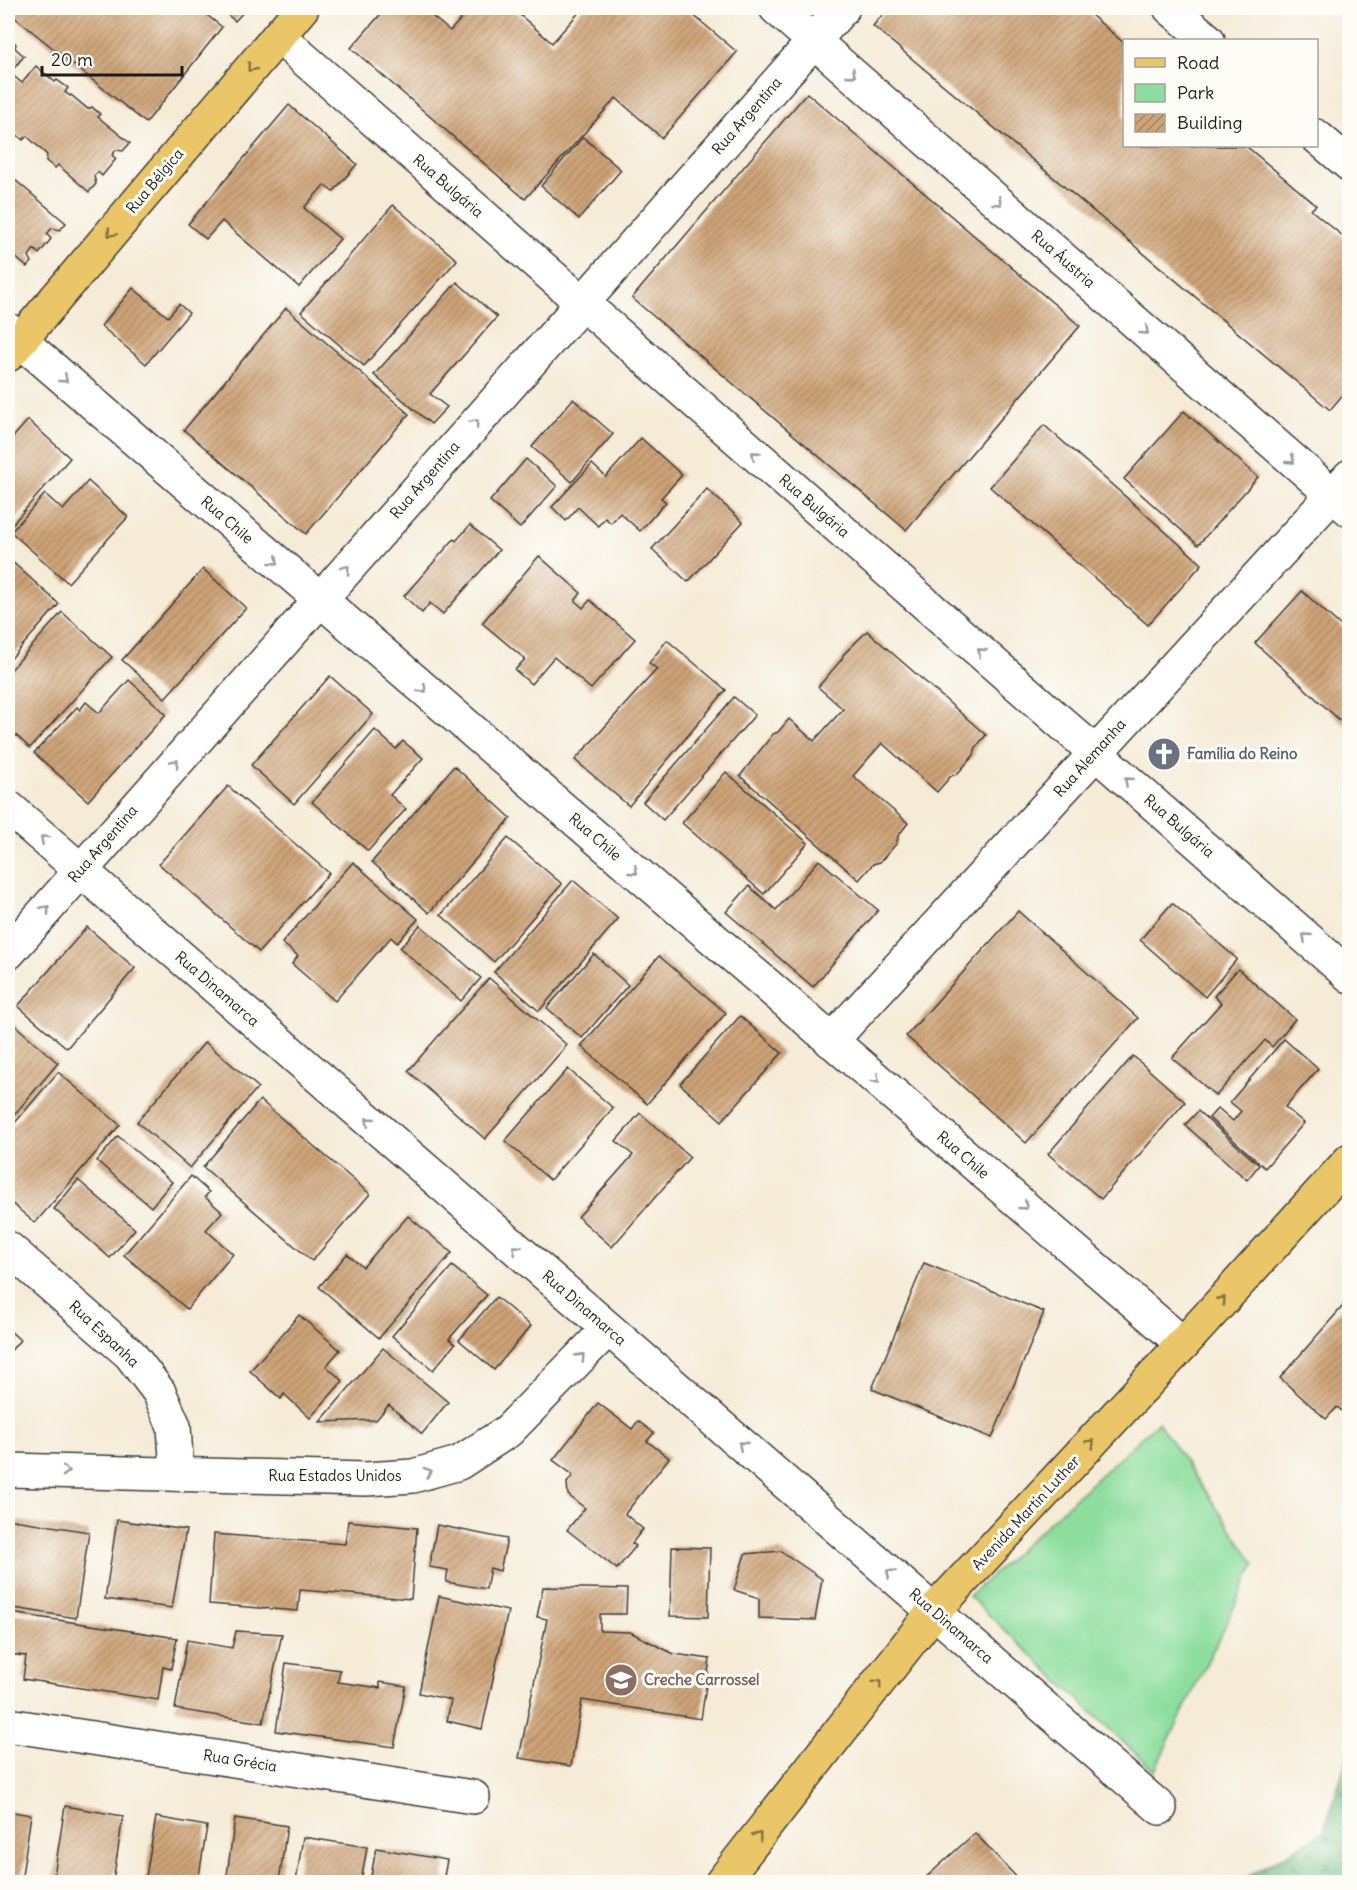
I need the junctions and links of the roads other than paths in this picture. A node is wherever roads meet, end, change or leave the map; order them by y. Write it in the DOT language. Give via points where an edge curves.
graph roads {
  1 [pos="302,8"];
  2 [pos="776,8"];
  3 [pos="843,8"];
  4 [pos="1170,8"];
  5 [pos="278,36"];
  6 [pos="1207,39"];
  7 [pos="814,40"];
  8 [pos="1318,137"];
  9 [pos="1350,165"];
  10 [pos="582,303"];
  11 [pos="12,342"];
  12 [pos="1344,494"];
  13 [pos="319,600"];
  14 [pos="1096,753"];
  15 [pos="8,807"];
  16 [pos="80,871"];
  17 [pos="8,953"];
  18 [pos="1350,976"];
  19 [pos="831,1041"];
  20 [pos="1350,1160"];
  21 [pos="8,1248"];
  22 [pos="608,1329"];
  23 [pos="1183,1344"];
  24 [pos="8,1470"];
  25 [pos="177,1474"];
  26 [pos="934,1611"];
  27 [pos="8,1725"];
  28 [pos="473,1797"];
  29 [pos="1160,1808"];
  30 [pos="722,1882"];
  1 -- 5 [label="main road, Rua Bélgica"];
  2 -- 7 [label="street, Rua Áustria"];
  3 -- 7 [label="street, Rua Argentina"];
  4 -- 6 [label="street"];
  5 -- 10 [label="street, Rua Bulgária"];
  5 -- 11 [label="main road, Rua Bélgica, one-way"];
  7 -- 10 [label="street, Rua Argentina"];
  7 -- 12 [label="street, Rua Áustria, one-way"];
  8 -- 9 [label="street"];
  13 -- 10 [label="street, Rua Argentina, one-way"];
  14 -- 10 [label="street, Rua Bulgária, one-way"];
  11 -- 13 [label="street, Rua Chile, one-way"];
  12 -- 14 [label="street, Rua Alemanha"];
  16 -- 13 [label="street, Rua Argentina, one-way"];
  13 -- 19 [label="street, Rua Chile, one-way"];
  18 -- 14 [label="street, Rua Bulgária, one-way"];
  14 -- 19 [label="street, Rua Alemanha"];
  16 -- 15 [label="street, Rua Dinamarca, one-way"];
  17 -- 16 [label="street, Rua Argentina, one-way"];
  22 -- 16 [label="street, Rua Dinamarca, one-way"];
  19 -- 23 [label="street, Rua Chile, one-way"];
  23 -- 20 [label="main road, Avenida Martin Luther, one-way"];
  21 -- 25 [label="street, Rua Espanha" via="130,1354 159,1392 174,1426"];
  25 -- 22 [label="street, Rua Estados Unidos, one-way" via="366,1479 413,1476 459,1463 508,1431"];
  26 -- 22 [label="street, Rua Dinamarca, one-way"];
  26 -- 23 [label="main road, Avenida Martin Luther, one-way"];
  24 -- 25 [label="street, Rua Estados Unidos, one-way"];
  26 -- 29 [label="street, Rua Dinamarca"];
  30 -- 26 [label="main road, Avenida Martin Luther, one-way"];
  27 -- 28 [label="street, Rua Grécia"];
}
